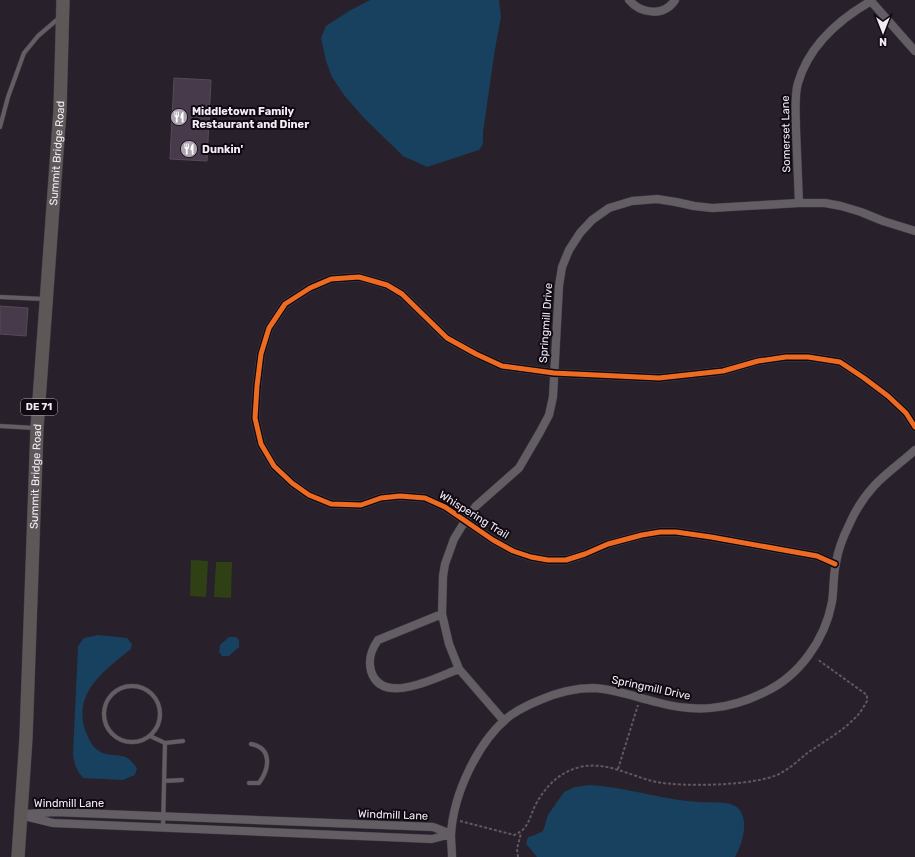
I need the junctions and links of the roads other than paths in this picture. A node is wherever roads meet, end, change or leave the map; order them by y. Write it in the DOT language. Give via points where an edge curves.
graph roads {
  1 [pos="63,0"];
  2 [pos="629,0"];
  3 [pos="675,0"];
  4 [pos="871,1"];
  5 [pos="63,15"];
  6 [pos="915,51"];
  7 [pos="0,127"];
  8 [pos="799,202"];
  9 [pos="915,231"];
  10 [pos="0,296"];
  11 [pos="47,300"];
  12 [pos="554,373"];
  13 [pos="0,426"];
  14 [pos="915,426"];
  15 [pos="37,428"];
  16 [pos="915,450"];
  17 [pos="466,521"];
  18 [pos="835,564"];
  19 [pos="442,614"];
  20 [pos="459,669"];
  21 [pos="504,721"];
  22 [pos="150,736"];
  23 [pos="183,741"];
  24 [pos="165,743"];
  25 [pos="250,744"];
  26 [pos="182,780"];
  27 [pos="164,781"];
  28 [pos="249,783"];
  29 [pos="20,815"];
  30 [pos="164,817"];
  31 [pos="163,828"];
  32 [pos="451,834"];
  33 [pos="18,857"];
  34 [pos="452,857"];
  1 -- 5 [label="main road, Summit Bridge Road / DE 71"];
  2 -- 3 [label="street" via="638,8 651,12 662,10"];
  4 -- 6 [label="street"];
  4 -- 8 [label="street, Somerset Lane" via="851,13 822,39 807,60 797,84"];
  5 -- 7 [label="lane" via="38,36 24,53"];
  5 -- 11 [label="main road, Summit Bridge Road / DE 71" via="60,110"];
  8 -- 9 [label="street, Springmill Drive" via="841,206"];
  8 -- 12 [label="street, Springmill Drive" via="712,208 656,199 632,201 610,208 592,220 569,250 562,267 558,286"];
  10 -- 11 [label="lane"];
  11 -- 15 [label="main road, Summit Bridge Road / DE 71"];
  12 -- 14 [label="street, Whispering Trail" via="659,378 723,371 758,361 808,357 840,362 888,396 906,413"];
  12 -- 17 [label="street, Springmill Drive" via="553,397 548,416 529,452 519,468 476,506"];
  12 -- 17 [label="street, Whispering Trail" via="502,366 476,354 447,338 402,294 387,285 358,277 331,279 310,288 285,304 269,328 261,354 255,418 261,444 274,466 287,479 309,495 331,504 361,505 381,498 400,496 426,498"];
  13 -- 15 [label="lane"];
  15 -- 29 [label="main road, Summit Bridge Road / DE 71" via="26,738"];
  16 -- 18 [label="street, Springmill Drive" via="874,486 862,501 849,524"];
  17 -- 18 [label="street, Whispering Trail" via="513,551 548,560 566,560 642,534 676,532 816,556"];
  17 -- 19 [label="street, Springmill Drive" via="454,539 445,564"];
  18 -- 21 [label="street, Springmill Drive" via="832,604 826,624 816,643 804,662 766,692 727,706 701,709 678,708 612,690 570,690 527,706"];
  19 -- 20 [label="street, Springmill Drive" via="449,644"];
  19 -- 20 [label="street" via="378,640 370,656 372,673 375,680 382,685 389,689 397,689 416,686"];
  20 -- 21 [label="street, Springmill Drive"];
  21 -- 32 [label="street, Springmill Drive" via="483,745 469,769 456,807"];
  22 -- 22 [label="lane" via="161,716 158,701 151,692 142,687 128,685 115,690 108,698 103,716 111,733 124,741 132,742"];
  22 -- 24 [label="lane"];
  23 -- 24 [label="lane"];
  24 -- 27 [label="lane"];
  25 -- 28 [label="lane" via="263,749 268,761 260,783"];
  26 -- 27 [label="lane"];
  27 -- 30 [label="lane"];
  29 -- 30 [label="street, Windmill Lane" via="54,812"];
  29 -- 31 [label="street, Windmill Lane" via="53,823"];
  29 -- 33 [label="main road, Summit Bridge Road / DE 71"];
  30 -- 31 [label="lane"];
  30 -- 32 [label="street, Windmill Lane" via="433,827"];
  31 -- 32 [label="street, Windmill Lane" via="432,839"];
  32 -- 34 [label="street, Springmill Drive"];
}
